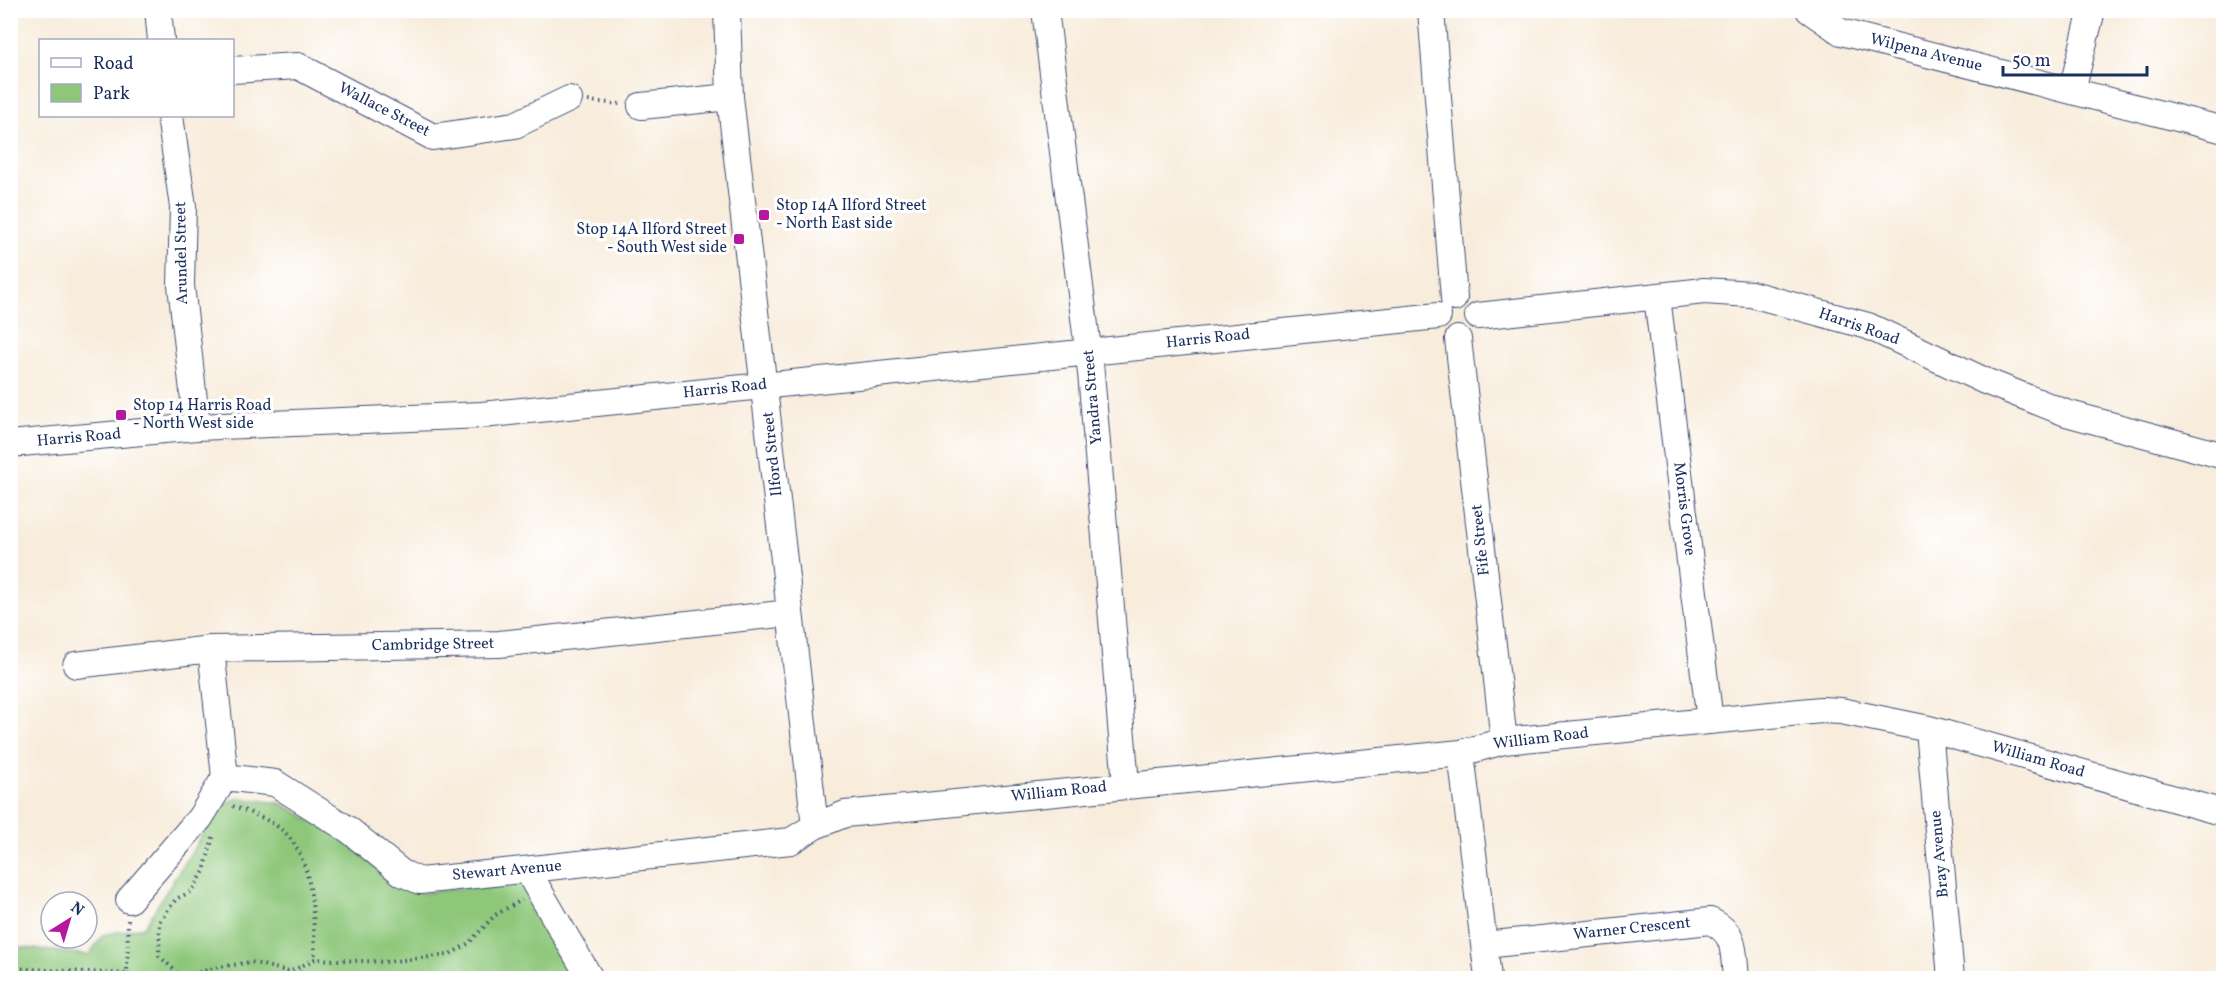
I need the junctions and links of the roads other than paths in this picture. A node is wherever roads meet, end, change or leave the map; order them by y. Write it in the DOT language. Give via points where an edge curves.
graph roads {
  1 [pos="158,10"];
  2 [pos="727,10"];
  3 [pos="1046,10"];
  4 [pos="1431,10"];
  5 [pos="1809,10"];
  6 [pos="2092,10"];
  7 [pos="161,39"];
  8 [pos="234,70"];
  9 [pos="2072,90"];
  10 [pos="730,97"];
  11 [pos="569,99"];
  12 [pos="642,106"];
  13 [pos="170,117"];
  14 [pos="2223,130"];
  15 [pos="1657,297"];
  16 [pos="1446,307"];
  17 [pos="1478,316"];
  18 [pos="1458,339"];
  19 [pos="1089,351"];
  20 [pos="765,384"];
  21 [pos="197,427"];
  22 [pos="10,444"];
  23 [pos="2223,456"];
  24 [pos="789,613"];
  25 [pos="211,649"];
  26 [pos="76,665"];
  27 [pos="1710,721"];
  28 [pos="1929,729"];
  29 [pos="1504,741"];
  30 [pos="1461,753"];
  31 [pos="1126,784"];
  32 [pos="219,787"];
  33 [pos="2223,813"];
  34 [pos="815,826"];
  35 [pos="527,870"];
  36 [pos="129,900"];
  37 [pos="1485,945"];
  38 [pos="590,978"];
  39 [pos="1488,978"];
  40 [pos="1736,978"];
  41 [pos="1951,978"];
  1 -- 7 [label="street"];
  2 -- 10 [label="street, Ilford Street"];
  3 -- 19 [label="street, Yandra Street"];
  4 -- 16 [label="street"];
  5 -- 9 [label="street, Wilpena Avenue" via="1841,32"];
  6 -- 9 [label="street"];
  8 -- 11 [label="street, Wallace Street" via="298,66 433,137 515,125"];
  9 -- 14 [label="street, Wilpena Avenue"];
  10 -- 12 [label="street"];
  10 -- 20 [label="street, Ilford Street"];
  13 -- 21 [label="street, Arundel Street" via="183,207 181,285"];
  15 -- 17 [label="street, Harris Road"];
  15 -- 23 [label="street, Harris Road" via="1729,291 1751,294 1868,326 2029,400"];
  15 -- 27 [label="street, Morris Grove"];
  16 -- 17 [label="street" via="1463,299 1474,306"];
  16 -- 18 [label="street" via="1441,330"];
  16 -- 19 [label="street, Harris Road"];
  17 -- 18 [label="street" via="1471,333"];
  18 -- 29 [label="street, Fife Street"];
  19 -- 20 [label="street, Harris Road"];
  19 -- 31 [label="street, Yandra Street"];
  20 -- 21 [label="street, Harris Road" via="482,415"];
  20 -- 24 [label="street, Ilford Street"];
  21 -- 22 [label="street, Harris Road"];
  24 -- 25 [label="street, Cambridge Street" via="499,644"];
  24 -- 34 [label="street, Ilford Street"];
  25 -- 26 [label="street, Cambridge Street"];
  25 -- 32 [label="street"];
  27 -- 28 [label="street, William Road" via="1821,710"];
  27 -- 29 [label="street, William Road"];
  28 -- 33 [label="street, William Road"];
  28 -- 41 [label="street, Bray Avenue"];
  29 -- 30 [label="street, William Road"];
  30 -- 31 [label="street, William Road"];
  30 -- 37 [label="street"];
  31 -- 34 [label="street, William Road" via="845,814"];
  32 -- 35 [label="street, Stewart Avenue" via="275,783 349,830 402,873 420,881"];
  32 -- 36 [label="street" via="194,826"];
  34 -- 35 [label="street, Stewart Avenue" via="791,841"];
  35 -- 38 [label="street"];
  37 -- 39 [label="street"];
  37 -- 40 [label="street, Warner Crescent" via="1710,921 1724,927 1733,943"];
}
